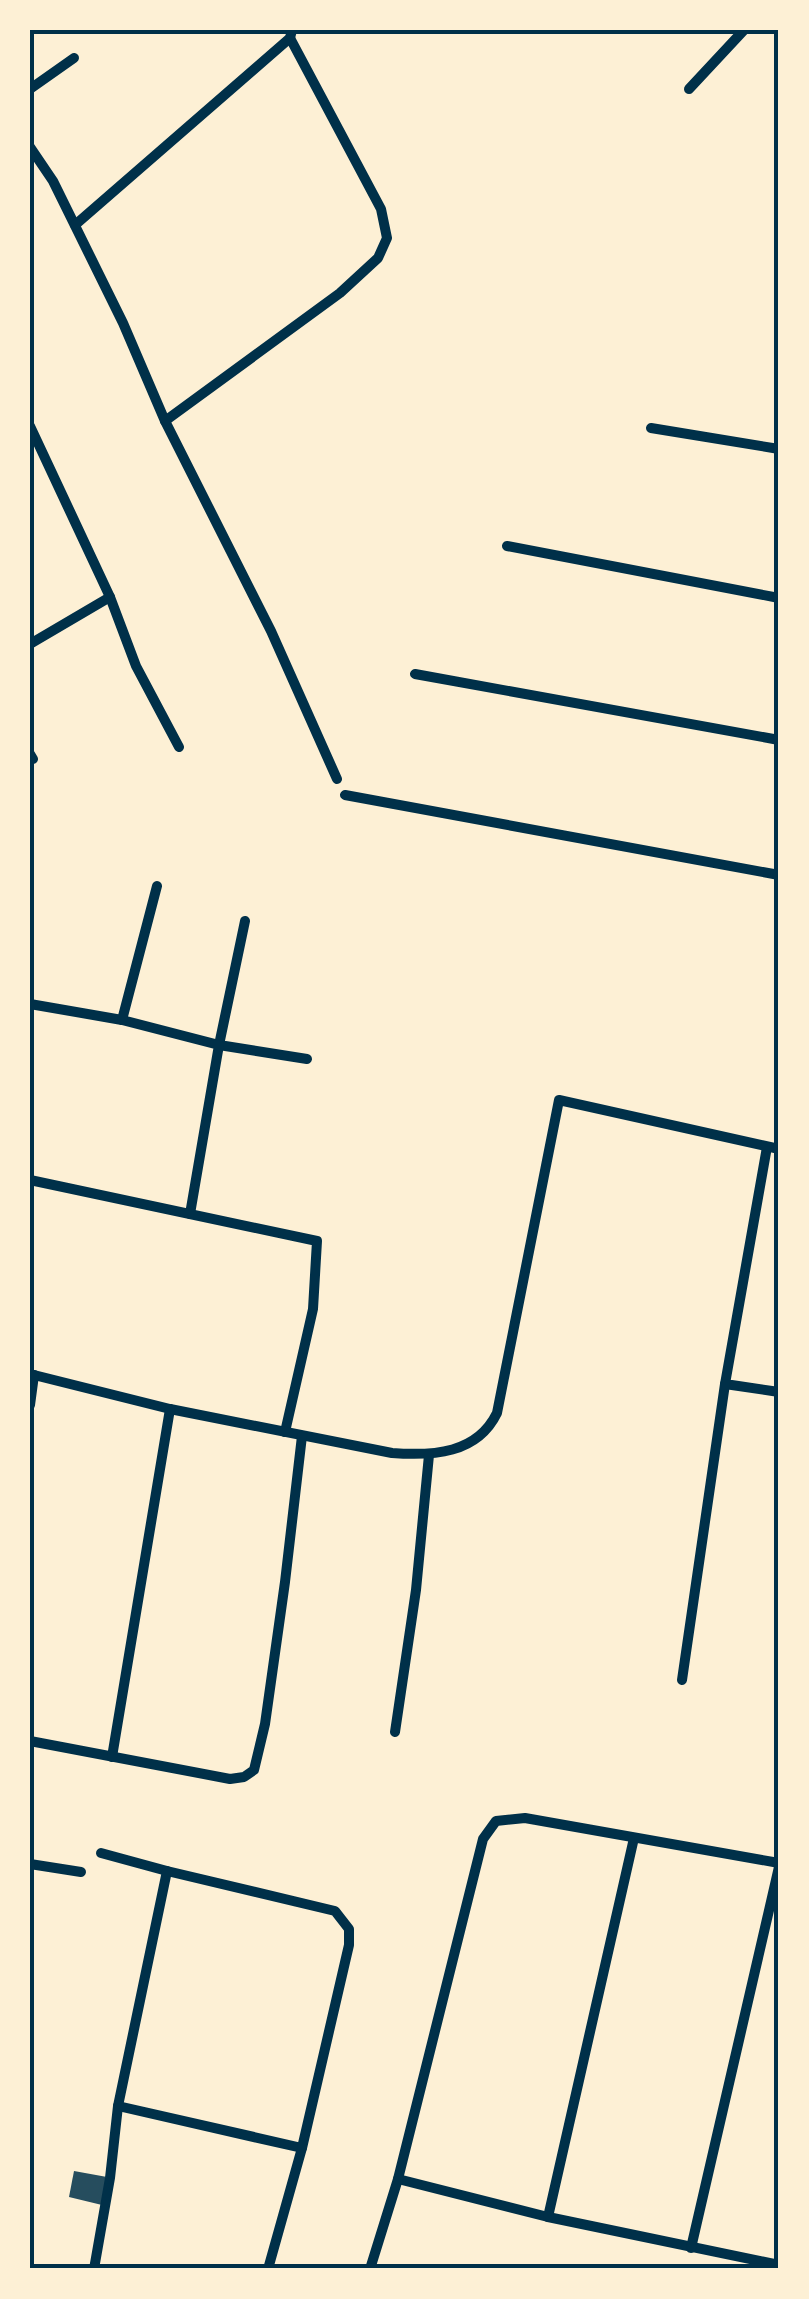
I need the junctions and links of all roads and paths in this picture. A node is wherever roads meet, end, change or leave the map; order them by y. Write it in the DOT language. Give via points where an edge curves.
graph roads {
  1 [pos="744,30"];
  2 [pos="291,34"];
  3 [pos="74,58"];
  4 [pos="30,89"];
  5 [pos="688,89"];
  6 [pos="30,147"];
  7 [pos="75,225"];
  8 [pos="166,420"];
  9 [pos="30,426"];
  10 [pos="651,428"];
  11 [pos="779,449"];
  12 [pos="507,546"];
  13 [pos="110,596"];
  14 [pos="779,598"];
  15 [pos="30,644"];
  16 [pos="416,674"];
  17 [pos="779,740"];
  18 [pos="179,747"];
  19 [pos="338,779"];
  20 [pos="345,794"];
  21 [pos="779,875"];
  22 [pos="157,886"];
  23 [pos="245,921"];
  24 [pos="30,1004"];
  25 [pos="122,1020"];
  26 [pos="218,1046"];
  27 [pos="307,1058"];
  28 [pos="773,1148"];
  29 [pos="30,1180"];
  30 [pos="190,1214"];
  31 [pos="32,1375"];
  32 [pos="725,1384"];
  33 [pos="779,1392"];
  34 [pos="30,1405"];
  35 [pos="170,1409"];
  36 [pos="285,1432"];
  37 [pos="302,1436"];
  38 [pos="429,1454"];
  39 [pos="682,1680"];
  40 [pos="395,1732"];
  41 [pos="30,1741"];
  42 [pos="112,1757"];
  43 [pos="634,1838"];
  44 [pos="101,1853"];
  45 [pos="30,1864"];
  46 [pos="779,1865"];
  47 [pos="167,1871"];
  48 [pos="82,1872"];
  49 [pos="118,2106"];
  50 [pos="302,2148"];
  51 [pos="398,2180"];
  52 [pos="548,2218"];
  53 [pos="691,2248"];
  54 [pos="779,2265"];
  55 [pos="94,2269"];
  56 [pos="268,2269"];
  57 [pos="370,2269"];
  1 -- 5 [label="street"];
  2 -- 7 [label="street"];
  2 -- 8 [label="street" via="380,210 385,244 340,293"];
  3 -- 4 [label="street"];
  6 -- 7 [label="street"];
  7 -- 8 [label="street"];
  8 -- 19 [label="street"];
  9 -- 13 [label="street"];
  10 -- 11 [label="street"];
  12 -- 14 [label="street"];
  13 -- 15 [label="street"];
  13 -- 18 [label="street" via="136,666"];
  16 -- 17 [label="street"];
  20 -- 21 [label="street"];
  22 -- 25 [label="street"];
  23 -- 26 [label="street"];
  24 -- 25 [label="street"];
  25 -- 26 [label="street"];
  26 -- 27 [label="street"];
  26 -- 30 [label="street"];
  28 -- 32 [label="street"];
  28 -- 38 [label="street" via="559,1100 497,1413 472,1442"];
  29 -- 30 [label="street"];
  30 -- 36 [label="street" via="317,1240 312,1309"];
  31 -- 34 [label="street"];
  31 -- 35 [label="street"];
  32 -- 33 [label="street"];
  32 -- 39 [label="street"];
  35 -- 36 [label="street"];
  35 -- 42 [label="street"];
  36 -- 37 [label="street"];
  37 -- 38 [label="street" via="392,1454"];
  37 -- 42 [label="street" via="254,1770 230,1778"];
  38 -- 40 [label="street"];
  41 -- 42 [label="street"];
  43 -- 46 [label="street"];
  43 -- 51 [label="street" via="525,1818 501,1819 490,1828"];
  43 -- 52 [label="street"];
  44 -- 47 [label="street"];
  45 -- 48 [label="street"];
  46 -- 53 [label="street"];
  47 -- 49 [label="street"];
  47 -- 50 [label="street" via="335,1911 348,1929"];
  49 -- 50 [label="street"];
  49 -- 55 [label="street"];
  50 -- 56 [label="street"];
  51 -- 52 [label="street"];
  51 -- 57 [label="street"];
  52 -- 53 [label="street"];
  53 -- 54 [label="street"];
}
